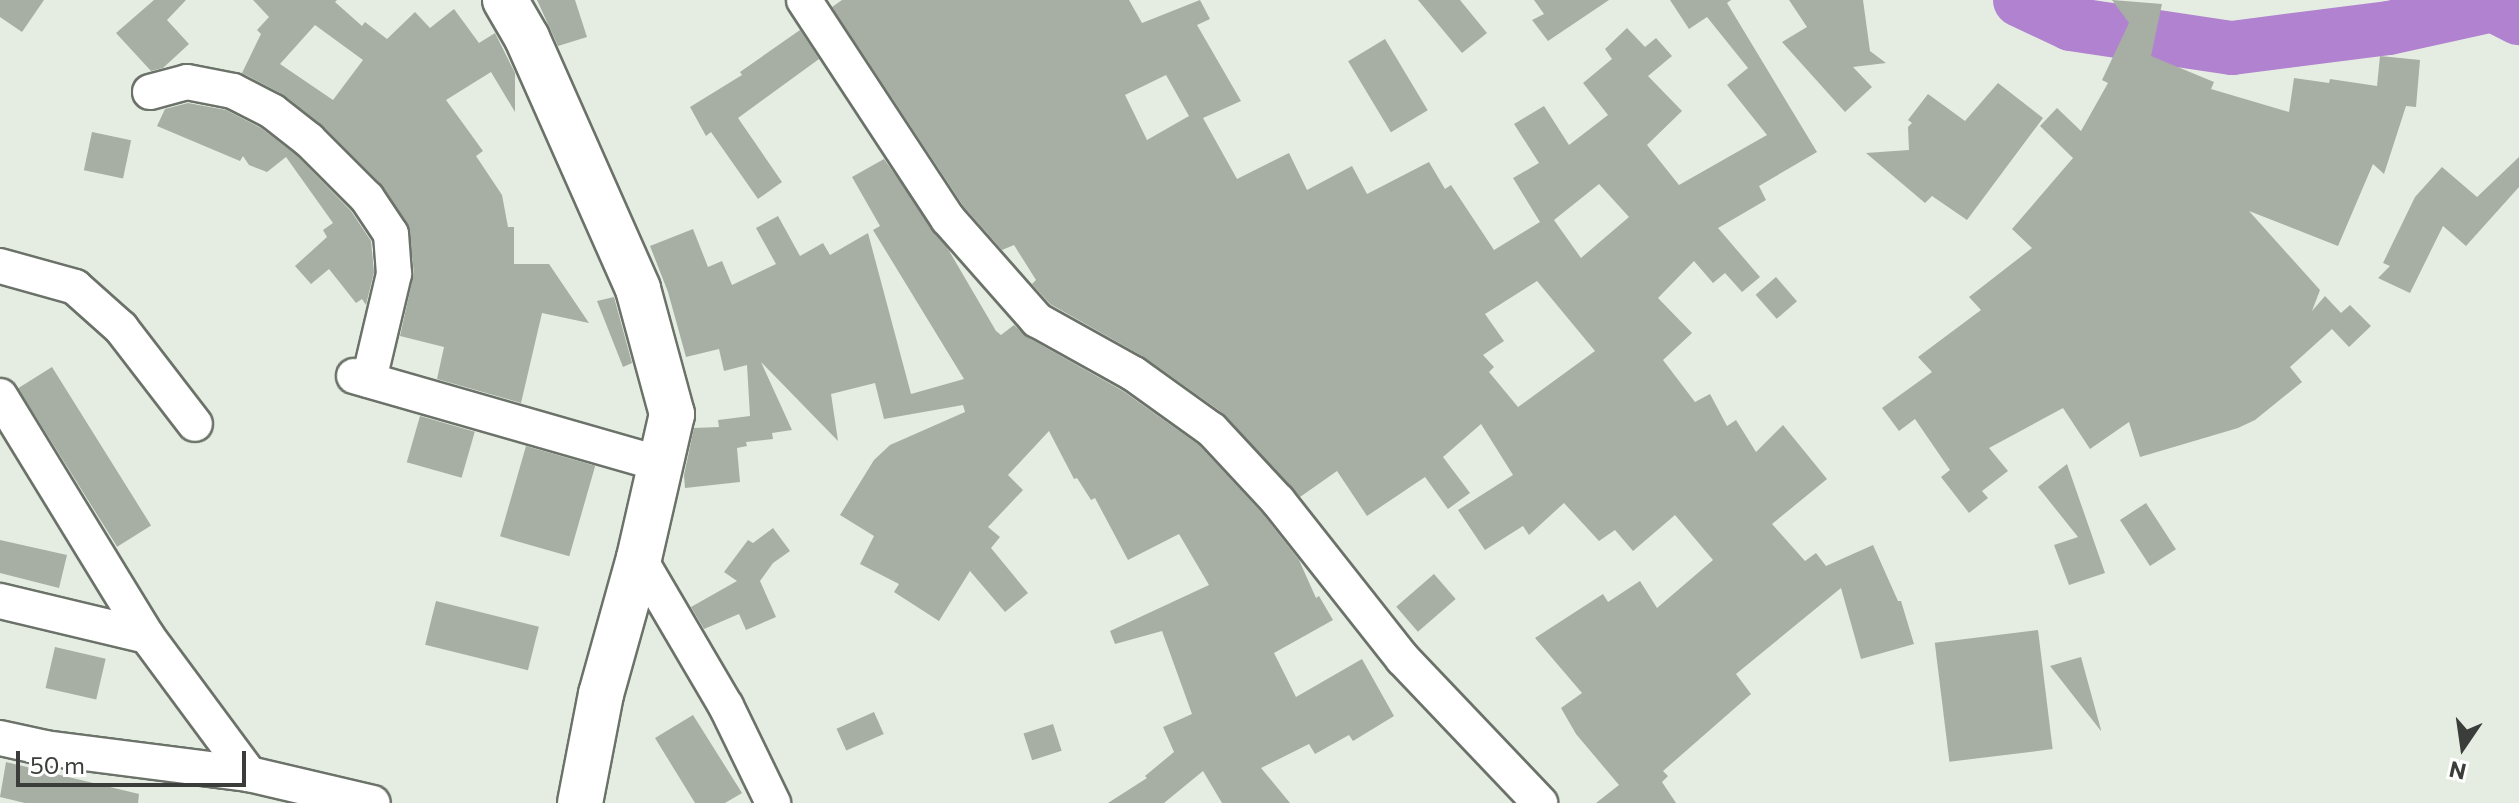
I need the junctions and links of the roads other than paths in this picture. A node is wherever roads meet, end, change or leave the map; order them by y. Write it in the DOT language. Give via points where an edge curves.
graph roads {
  1 [pos="505,0"];
  2 [pos="804,0"];
  3 [pos="150,92"];
  4 [pos="0,266"];
  5 [pos="0,396"];
  6 [pos="195,424"];
  7 [pos="660,464"];
  8 [pos="639,558"];
  9 [pos="0,601"];
  10 [pos="147,636"];
  11 [pos="0,738"];
  12 [pos="249,774"];
  13 [pos="373,803"];
  14 [pos="580,803"];
  15 [pos="773,803"];
  16 [pos="1540,803"];
  1 -- 7 [label="street" via="527,38 638,289 672,414"];
  2 -- 16 [label="street" via="948,219 1037,320 1134,374 1212,430 1278,501 1403,659"];
  3 -- 7 [label="street" via="187,82 233,91 272,111 309,140 367,198 391,234 394,274 361,378"];
  4 -- 6 [label="street" via="75,287 121,328"];
  5 -- 10 [label="street"];
  7 -- 8 [label="street"];
  8 -- 14 [label="street" via="601,694"];
  8 -- 15 [label="street" via="726,706"];
  9 -- 10 [label="street"];
  10 -- 12 [label="street"];
  11 -- 12 [label="street"];
  12 -- 13 [label="street"];
}
